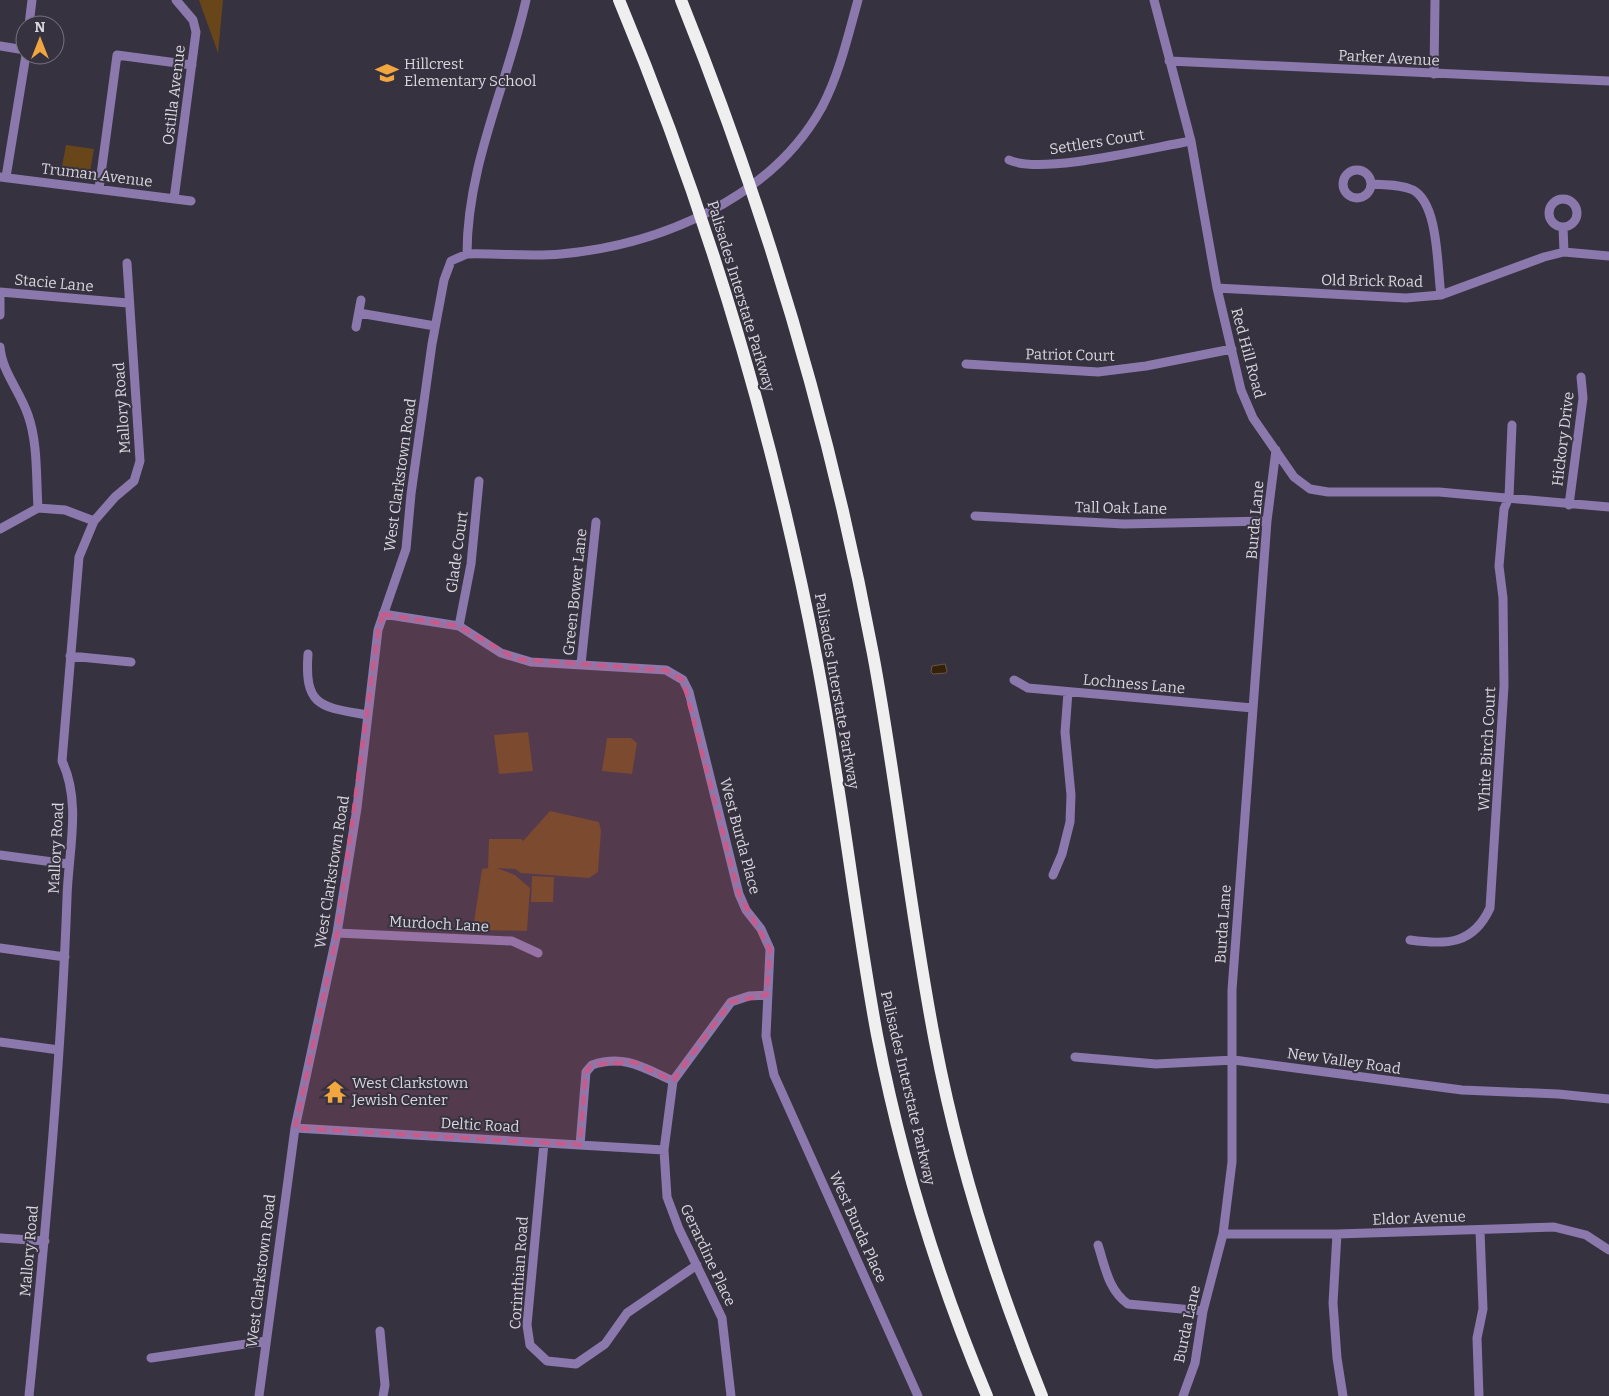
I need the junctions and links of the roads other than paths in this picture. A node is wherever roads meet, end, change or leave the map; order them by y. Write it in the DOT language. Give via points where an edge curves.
graph roads {
  1 [pos="32,0"];
  2 [pos="176,0"];
  3 [pos="526,0"];
  4 [pos="619,0"];
  5 [pos="681,0"];
  6 [pos="858,0"];
  7 [pos="1154,0"];
  8 [pos="1435,0"];
  9 [pos="30,15"];
  10 [pos="0,46"];
  11 [pos="15,48"];
  12 [pos="1168,61"];
  13 [pos="24,65"];
  14 [pos="192,65"];
  15 [pos="1434,74"];
  16 [pos="1609,81"];
  17 [pos="1190,141"];
  18 [pos="1008,160"];
  19 [pos="3,177"];
  20 [pos="1371,184"];
  21 [pos="99,189"];
  22 [pos="174,199"];
  23 [pos="191,201"];
  24 [pos="1564,227"];
  25 [pos="1564,252"];
  26 [pos="467,254"];
  27 [pos="1609,256"];
  28 [pos="127,263"];
  29 [pos="1217,288"];
  30 [pos="1440,295"];
  31 [pos="361,300"];
  32 [pos="128,303"];
  33 [pos="359,313"];
  34 [pos="0,316"];
  35 [pos="435,326"];
  36 [pos="356,328"];
  37 [pos="0,347"];
  38 [pos="1232,348"];
  39 [pos="966,364"];
  40 [pos="1581,377"];
  41 [pos="1512,425"];
  42 [pos="1276,450"];
  43 [pos="479,481"];
  44 [pos="1509,497"];
  45 [pos="1569,505"];
  46 [pos="1609,507"];
  47 [pos="38,508"];
  48 [pos="975,516"];
  49 [pos="94,521"];
  50 [pos="1267,521"];
  51 [pos="596,522"];
  52 [pos="0,529"];
  53 [pos="383,614"];
  54 [pos="459,626"];
  55 [pos="308,654"];
  56 [pos="70,656"];
  57 [pos="131,662"];
  58 [pos="581,664"];
  59 [pos="1014,680"];
  60 [pos="1068,692"];
  61 [pos="1253,708"];
  62 [pos="368,715"];
  63 [pos="0,855"];
  64 [pos="68,864"];
  65 [pos="1053,875"];
  66 [pos="337,933"];
  67 [pos="1410,940"];
  68 [pos="0,948"];
  69 [pos="538,953"];
  70 [pos="65,957"];
  71 [pos="767,995"];
  72 [pos="0,1042"];
  73 [pos="59,1050"];
  74 [pos="1075,1057"];
  75 [pos="1234,1060"];
  76 [pos="673,1081"];
  77 [pos="1609,1099"];
  78 [pos="295,1128"];
  79 [pos="544,1143"];
  80 [pos="580,1145"];
  81 [pos="664,1150"];
  82 [pos="1480,1230"];
  83 [pos="1223,1234"];
  84 [pos="1337,1234"];
  85 [pos="0,1238"];
  86 [pos="45,1241"];
  87 [pos="1098,1245"];
  88 [pos="1609,1250"];
  89 [pos="697,1265"];
  90 [pos="1203,1311"];
  91 [pos="380,1331"];
  92 [pos="266,1341"];
  93 [pos="151,1358"];
  94 [pos="29,1396"];
  95 [pos="259,1396"];
  96 [pos="383,1396"];
  97 [pos="731,1396"];
  98 [pos="918,1396"];
  99 [pos="987,1396"];
  100 [pos="1042,1396"];
  101 [pos="1183,1396"];
  102 [pos="1343,1396"];
  103 [pos="1479,1396"];
  1 -- 9 [label="street"];
  2 -- 14 [label="street, Ostilla Avenue" via="193,20 196,32"];
  3 -- 26 [label="street" via="474,184 468,217"];
  4 -- 99 [label="highway, Palisades Interstate Parkway" via="704,226 769,448 800,574 821,682 864,957 893,1109 932,1250"];
  5 -- 100 [label="highway" via="764,227 826,440 874,658 925,988 944,1086 986,1242"];
  6 -- 26 [label="street" via="836,75 823,105 796,143 762,176 728,201 684,223 632,241 580,252 531,256"];
  7 -- 12 [label="street, Red Hill Road"];
  8 -- 15 [label="street"];
  10 -- 11 [label="street"];
  12 -- 15 [label="street, Parker Avenue"];
  12 -- 17 [label="street, Red Hill Road"];
  13 -- 19 [label="street"];
  14 -- 21 [label="street" via="117,55"];
  14 -- 22 [label="street, Ostilla Avenue"];
  15 -- 16 [label="street, Parker Avenue"];
  17 -- 18 [label="street, Settlers Court" via="1065,163 1020,165"];
  17 -- 29 [label="street, Red Hill Road"];
  19 -- 21 [label="street, Truman Avenue"];
  20 -- 30 [label="street" via="1414,190 1426,200 1432,220"];
  21 -- 22 [label="street, Truman Avenue"];
  22 -- 23 [label="street, Truman Avenue"];
  24 -- 25 [label="street"];
  25 -- 27 [label="street, Old Brick Road"];
  25 -- 30 [label="street, Old Brick Road"];
  26 -- 35 [label="street, West Clarkstown Road" via="457,257 448,267"];
  28 -- 32 [label="street, Mallory Road"];
  29 -- 30 [label="street, Old Brick Road" via="1406,298"];
  29 -- 38 [label="street, Red Hill Road"];
  31 -- 33 [label="street"];
  32 -- 34 [label="street, Stacie Lane" via="0,292"];
  32 -- 49 [label="street, Mallory Road" via="140,461 134,481"];
  33 -- 35 [label="street"];
  33 -- 36 [label="street"];
  35 -- 53 [label="street, West Clarkstown Road" via="406,549"];
  37 -- 47 [label="street" via="1,362 32,428"];
  38 -- 39 [label="street, Patriot Court" via="1146,366 1098,372"];
  38 -- 42 [label="street, Red Hill Road" via="1241,390 1253,418"];
  40 -- 45 [label="street, Hickory Drive" via="1583,398"];
  41 -- 44 [label="street, White Birch Court"];
  42 -- 44 [label="street, Red Hill Road" via="1294,477 1310,489"];
  42 -- 50 [label="street, Burda Lane"];
  43 -- 54 [label="street, Glade Court" via="471,564"];
  44 -- 45 [label="street, Red Hill Road"];
  44 -- 67 [label="street, White Birch Court" via="1504,509 1499,566 1503,598 1504,686 1490,908 1484,921 1464,939 1435,943"];
  45 -- 46 [label="street, Red Hill Road"];
  47 -- 49 [label="street" via="65,510"];
  47 -- 52 [label="street"];
  48 -- 50 [label="street, Tall Oak Lane" via="1124,524"];
  49 -- 56 [label="street, Mallory Road" via="79,557"];
  50 -- 61 [label="street, Burda Lane"];
  51 -- 58 [label="street, Green Bower Lane"];
  53 -- 54 [label="street, West Burda Place"];
  53 -- 62 [label="street, West Clarkstown Road" via="378,630"];
  54 -- 58 [label="street, West Burda Place" via="516,659"];
  55 -- 62 [label="street" via="307,684 320,702 333,709"];
  56 -- 57 [label="street"];
  56 -- 64 [label="street, Mallory Road" via="62,761 70,778 74,802"];
  58 -- 71 [label="street, West Burda Place" via="666,670 683,680 689,692 739,894 746,910 762,928 770,950"];
  59 -- 60 [label="street, Lochness Lane" via="1028,688"];
  60 -- 61 [label="street, Lochness Lane"];
  60 -- 65 [label="street" via="1065,732 1070,822"];
  61 -- 75 [label="street, Burda Lane" via="1232,990"];
  62 -- 66 [label="street, West Clarkstown Road"];
  63 -- 64 [label="street"];
  64 -- 70 [label="street, Mallory Road"];
  66 -- 69 [label="street, Murdoch Lane" via="512,941"];
  66 -- 78 [label="street, West Clarkstown Road"];
  68 -- 70 [label="street"];
  70 -- 73 [label="street, Mallory Road"];
  71 -- 76 [label="street, Gerardine Place" via="731,1002"];
  71 -- 98 [label="street, West Burda Place" via="766,1036 774,1075"];
  72 -- 73 [label="street"];
  73 -- 86 [label="street, Mallory Road"];
  74 -- 75 [label="street, New Valley Road" via="1156,1064"];
  75 -- 77 [label="street, New Valley Road" via="1462,1090"];
  75 -- 83 [label="street, Burda Lane" via="1232,1162"];
  76 -- 80 [label="street" via="633,1062 619,1060 592,1064 586,1072"];
  76 -- 81 [label="street, Gerardine Place"];
  78 -- 79 [label="street, Deltic Road"];
  78 -- 92 [label="street, West Clarkstown Road"];
  79 -- 80 [label="street, Deltic Road"];
  79 -- 89 [label="street, Corinthian Road" via="527,1324 530,1345 548,1361 576,1364 605,1344 627,1313"];
  80 -- 81 [label="street, Deltic Road"];
  81 -- 89 [label="street, Gerardine Place" via="667,1197"];
  82 -- 84 [label="street, Eldor Avenue"];
  82 -- 88 [label="street, Eldor Avenue" via="1554,1227 1586,1234"];
  82 -- 103 [label="street" via="1483,1309 1477,1338"];
  83 -- 84 [label="street, Eldor Avenue"];
  83 -- 90 [label="street, Burda Lane"];
  84 -- 102 [label="street" via="1333,1303"];
  85 -- 86 [label="street"];
  86 -- 94 [label="street, Mallory Road"];
  87 -- 90 [label="street" via="1112,1287 1128,1304"];
  89 -- 97 [label="street, Gerardine Place" via="722,1318"];
  90 -- 101 [label="street, Burda Lane" via="1195,1363"];
  91 -- 96 [label="street" via="385,1385"];
  92 -- 93 [label="street"];
  92 -- 95 [label="street, West Clarkstown Road"];
}
